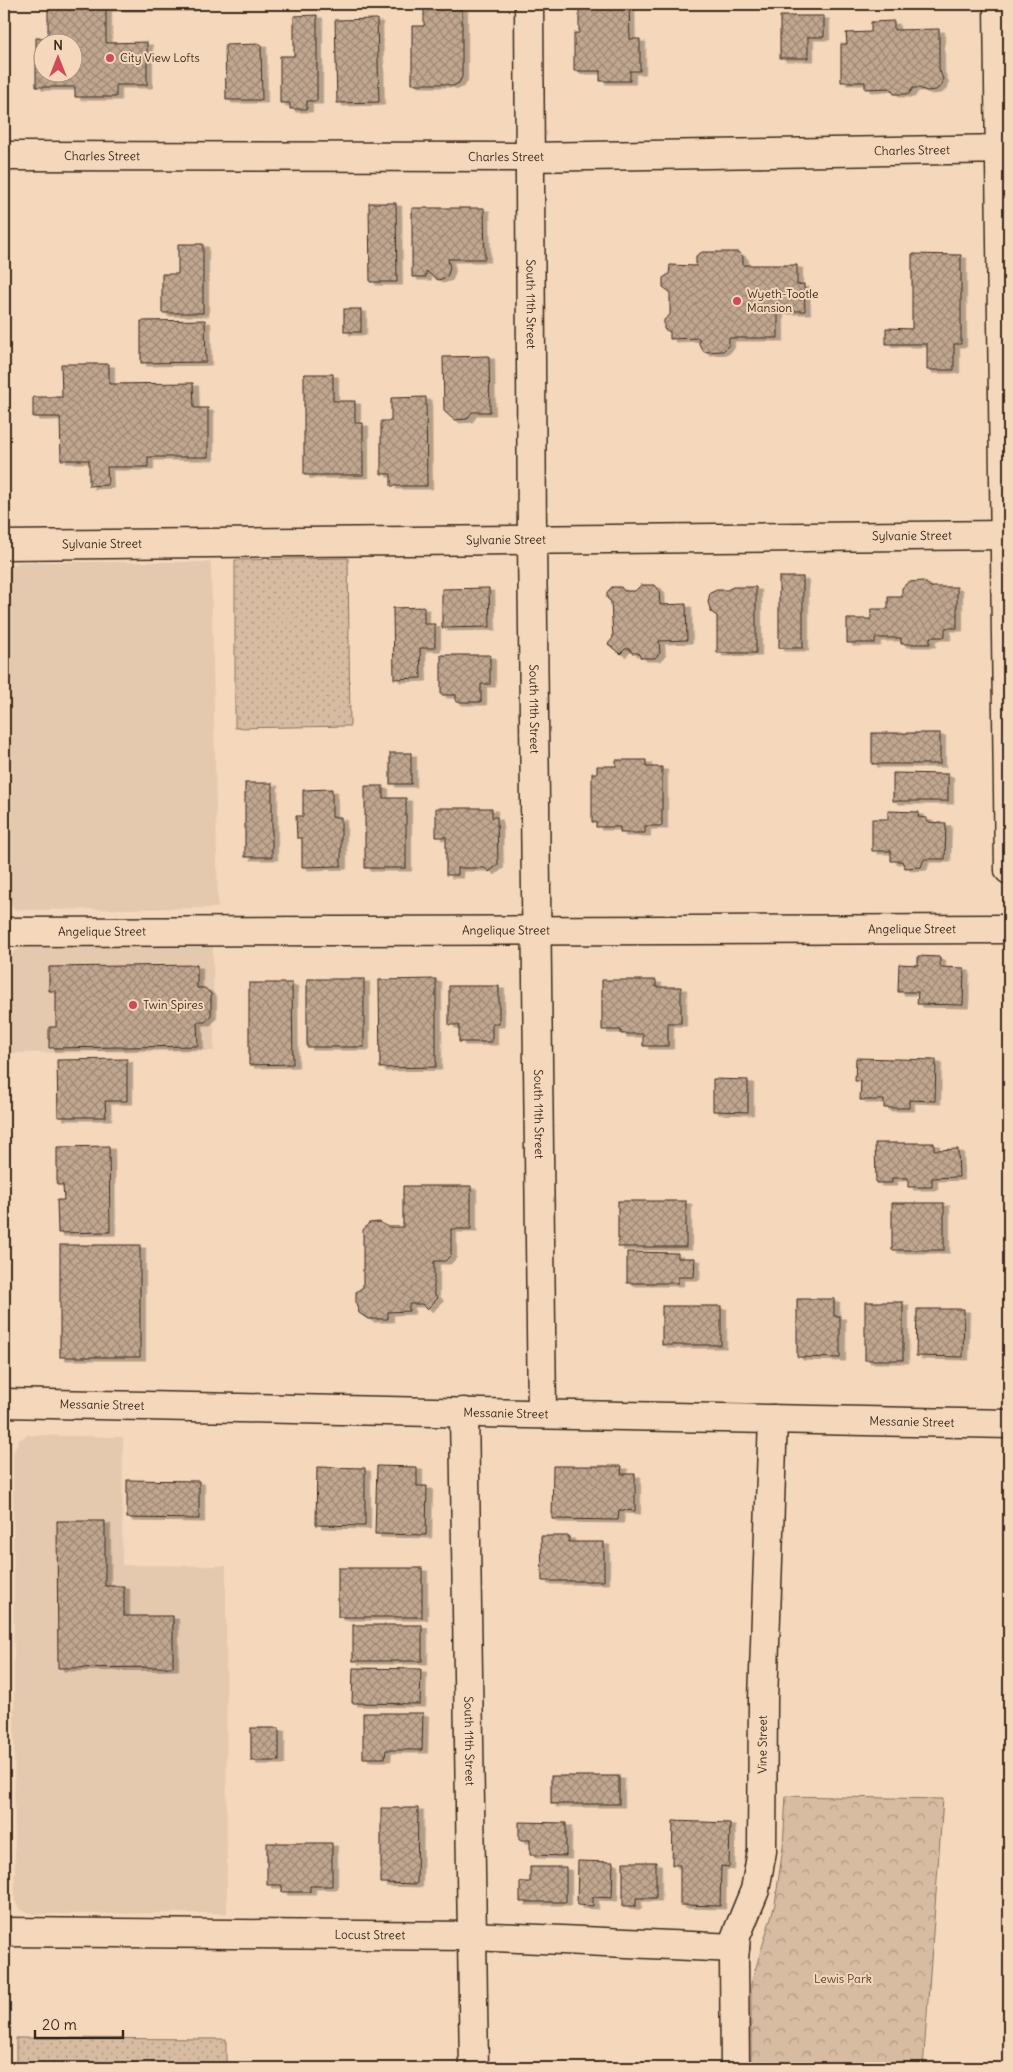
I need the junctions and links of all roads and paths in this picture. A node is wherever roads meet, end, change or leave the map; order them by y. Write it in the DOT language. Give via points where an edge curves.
graph roads {
  1 [pos="529,4"];
  2 [pos="998,4"];
  3 [pos="1005,149"];
  4 [pos="4,156"];
  5 [pos="529,157"];
  6 [pos="1007,535"];
  7 [pos="532,541"];
  8 [pos="4,545"];
  9 [pos="1009,870"];
  10 [pos="1009,929"];
  11 [pos="536,930"];
  12 [pos="4,932"];
  13 [pos="4,1403"];
  14 [pos="464,1412"];
  15 [pos="542,1414"];
  16 [pos="773,1419"];
  17 [pos="1009,1424"];
  18 [pos="4,1932"];
  19 [pos="473,1936"];
  20 [pos="735,1948"];
  21 [pos="474,2068"];
  22 [pos="735,2068"];
  1 -- 5 [label="street, South 11th Street"];
  2 -- 3 [label="street"];
  3 -- 5 [label="street, Charles Street"];
  3 -- 6 [label="street"];
  4 -- 5 [label="street, Charles Street"];
  5 -- 7 [label="street, South 11th Street"];
  6 -- 7 [label="street, Sylvanie Street"];
  6 -- 9 [label="street"];
  7 -- 8 [label="street, Sylvanie Street"];
  7 -- 11 [label="street, South 11th Street"];
  10 -- 11 [label="street, Angelique Street"];
  11 -- 12 [label="street, Angelique Street"];
  11 -- 15 [label="street, South 11th Street"];
  13 -- 14 [label="street, Messanie Street"];
  14 -- 15 [label="street, Messanie Street"];
  14 -- 19 [label="street, South 11th Street"];
  15 -- 16 [label="street, Messanie Street"];
  16 -- 17 [label="street, Messanie Street"];
  16 -- 20 [label="street, Vine Street" via="763,1690 762,1851 756,1890 736,1936"];
  18 -- 19 [label="street, Locust Street"];
  19 -- 20 [label="street, Locust Street"];
  19 -- 21 [label="street, South 11th Street"];
  20 -- 22 [label="street, Vine Street"];
}
